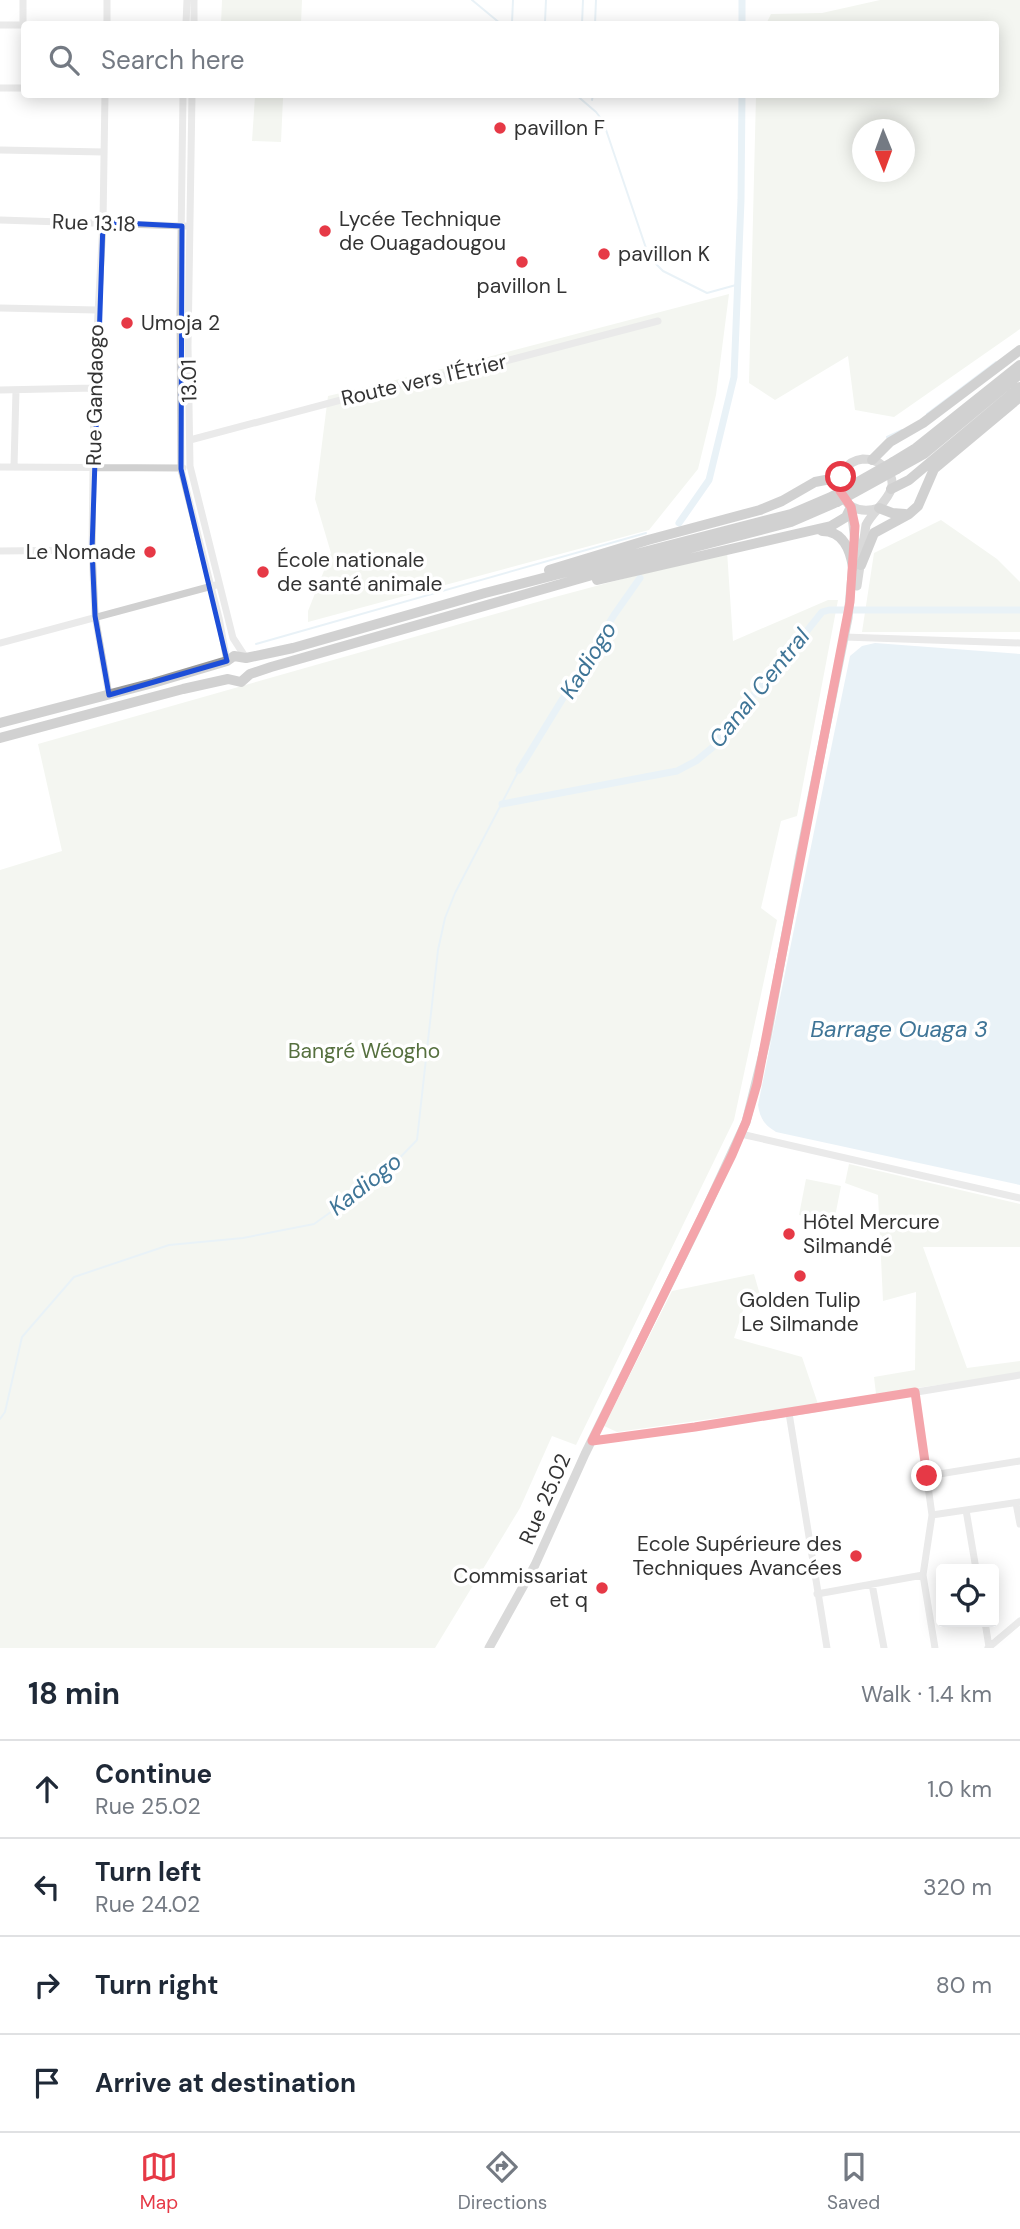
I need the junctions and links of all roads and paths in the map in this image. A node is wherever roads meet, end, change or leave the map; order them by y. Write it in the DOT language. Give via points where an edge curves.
graph roads {
  1 [pos="23,0"];
  2 [pos="107,0"];
  3 [pos="187,0"];
  4 [pos="194,0"];
  5 [pos="24,21"];
  6 [pos="107,21"];
  7 [pos="186,21"];
  8 [pos="194,21"];
  9 [pos="0,25"];
  10 [pos="21,25"];
  11 [pos="0,88"];
  12 [pos="21,88"];
  13 [pos="104,98"];
  14 [pos="183,98"];
  15 [pos="191,98"];
  16 [pos="0,150"];
  17 [pos="104,152"];
  18 [pos="0,220"];
  19 [pos="103,222"];
  20 [pos="185,226"];
  21 [pos="0,308"];
  22 [pos="97,310"];
  23 [pos="658,321"];
  24 [pos="1020,350"];
  25 [pos="1020,365"];
  26 [pos="1020,374"];
  27 [pos="1020,387"];
  28 [pos="94,388"];
  29 [pos="0,390"];
  30 [pos="16,390"];
  31 [pos="1020,397"];
  32 [pos="190,440"];
  33 [pos="872,460"];
  34 [pos="895,465"];
  35 [pos="190,466"];
  36 [pos="0,467"];
  37 [pos="14,467"];
  38 [pos="94,468"];
  39 [pos="181,469"];
  40 [pos="841,477"];
  41 [pos="891,489"];
  42 [pos="835,499"];
  43 [pos="851,507"];
  44 [pos="878,508"];
  45 [pos="909,514"];
  46 [pos="804,533"];
  47 [pos="0,551"];
  48 [pos="92,551"];
  49 [pos="857,566"];
  50 [pos="215,585"];
  51 [pos="485,593"];
  52 [pos="485,607"];
  53 [pos="95,616"];
  54 [pos="844,637"];
  55 [pos="0,643"];
  56 [pos="1020,643"];
  57 [pos="246,658"];
  58 [pos="227,661"];
  59 [pos="250,674"];
  60 [pos="229,680"];
  61 [pos="109,695"];
  62 [pos="0,723"];
  63 [pos="0,738"];
  64 [pos="741,1134"];
  65 [pos="1020,1198"];
  66 [pos="1020,1375"];
  67 [pos="915,1392"];
  68 [pos="789,1413"];
  69 [pos="592,1441"];
  70 [pos="1020,1461"];
  71 [pos="927,1476"];
  72 [pos="1018,1502"];
  73 [pos="966,1510"];
  74 [pos="932,1515"];
  75 [pos="1020,1524"];
  76 [pos="975,1564"];
  77 [pos="923,1575"];
  78 [pos="872,1584"];
  79 [pos="817,1594"];
  80 [pos="1020,1621"];
  81 [pos="986,1627"];
  82 [pos="489,1648"];
  83 [pos="827,1648"];
  84 [pos="884,1648"];
  85 [pos="935,1648"];
  86 [pos="988,1648"];
  1 -- 5 [label="street"];
  2 -- 6 [label="street"];
  3 -- 7 [label="street"];
  4 -- 8 [label="street"];
  9 -- 10 [label="street"];
  11 -- 12 [label="street"];
  13 -- 17 [label="street, Rue Gandaogo"];
  14 -- 20 [label="street, 13.01"];
  15 -- 20 [label="street, 13.01"];
  16 -- 17 [label="street"];
  17 -- 19 [label="street, Rue Gandaogo"];
  18 -- 19 [label="street, Rue 13.18"];
  19 -- 20 [label="street, Rue 13.18"];
  19 -- 22 [label="street, Rue Gandaogo"];
  20 -- 32 [label="street, 13.01"];
  20 -- 39 [label="street, 13.01" via="180,313"];
  21 -- 22 [label="street"];
  22 -- 28 [label="street, Rue Gandaogo"];
  23 -- 32 [label="street, Route vers l'Étrier"];
  24 -- 33 [label="highway" via="923,424 890,442"];
  25 -- 34 [label="highway"];
  26 -- 34 [label="highway" via="924,454"];
  27 -- 41 [label="highway" via="909,480"];
  28 -- 30 [label="street"];
  28 -- 38 [label="street, Rue Gandaogo"];
  29 -- 30 [label="street"];
  30 -- 37 [label="street"];
  31 -- 45 [label="highway" via="934,469 918,506"];
  32 -- 35 [label="street, 13.01"];
  33 -- 40 [label="main road" via="856,461"];
  33 -- 41 [label="main road" via="889,474"];
  34 -- 42 [label="highway, bridge"];
  35 -- 39 [label="street"];
  35 -- 50 [label="street, 13.01"];
  36 -- 37 [label="street"];
  37 -- 38 [label="street"];
  38 -- 39 [label="street"];
  38 -- 48 [label="street, Rue Gandaogo"];
  39 -- 50 [label="street, 13.01"];
  40 -- 43 [label="main road" via="840,491"];
  40 -- 51 [label="highway" via="815,482 760,510 648,540"];
  41 -- 44 [label="main road"];
  42 -- 51 [label="highway"];
  42 -- 52 [label="highway" via="791,522"];
  43 -- 44 [label="main road"];
  43 -- 46 [label="highway" via="839,522"];
  43 -- 49 [label="main road, Rue 25.02"];
  44 -- 45 [label="highway"];
  44 -- 49 [label="main road, Rue 25.02" via="864,532"];
  45 -- 49 [label="highway" via="874,533"];
  46 -- 49 [label="highway" via="836,534 845,541"];
  46 -- 52 [label="highway"];
  47 -- 48 [label="street"];
  48 -- 53 [label="street, Rue Gandaogo"];
  49 -- 54 [label="main road, Rue 25.02"];
  50 -- 53 [label="street"];
  50 -- 57 [label="street, 13.01" via="233,638"];
  50 -- 58 [label="street, 13.01"];
  51 -- 57 [label="highway"];
  52 -- 59 [label="highway"];
  53 -- 55 [label="street"];
  53 -- 61 [label="street, Rue Gandaogo"];
  54 -- 56 [label="street"];
  54 -- 64 [label="main road, Rue 25.02" via="767,1037"];
  57 -- 58 [label="highway" via="233,656"];
  57 -- 59 [label="highway"];
  58 -- 60 [label="highway" via="224,671"];
  58 -- 61 [label="highway"];
  59 -- 60 [label="highway" via="241,682"];
  60 -- 63 [label="highway"];
  61 -- 62 [label="highway"];
  64 -- 65 [label="street"];
  64 -- 69 [label="main road, Rue 25.02"];
  66 -- 67 [label="street"];
  67 -- 68 [label="street"];
  67 -- 71 [label="street"];
  68 -- 69 [label="street"];
  68 -- 79 [label="street"];
  69 -- 82 [label="main road, Rue 25.02" via="535,1565"];
  70 -- 71 [label="street"];
  71 -- 74 [label="street"];
  72 -- 73 [label="street"];
  72 -- 75 [label="street"];
  73 -- 74 [label="street"];
  73 -- 76 [label="street"];
  74 -- 77 [label="street"];
  77 -- 78 [label="street"];
  77 -- 85 [label="street"];
  78 -- 79 [label="street"];
  78 -- 84 [label="street"];
  79 -- 83 [label="street"];
  80 -- 86 [label="street"];
  81 -- 86 [label="street"];
}
